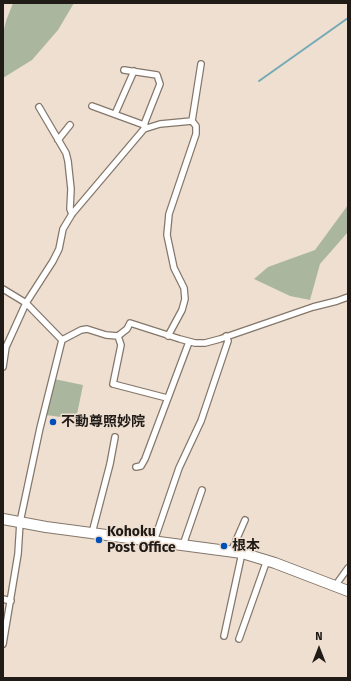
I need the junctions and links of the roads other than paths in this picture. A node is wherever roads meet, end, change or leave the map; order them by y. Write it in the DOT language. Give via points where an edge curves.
graph roads {
  1 [pos="200,64"];
  2 [pos="124,70"];
  3 [pos="134,71"];
  4 [pos="92,106"];
  5 [pos="39,107"];
  6 [pos="115,114"];
  7 [pos="192,121"];
  8 [pos="70,125"];
  9 [pos="144,127"];
  10 [pos="58,140"];
  11 [pos="72,214"];
  12 [pos="3,289"];
  13 [pos="348,297"];
  14 [pos="26,303"];
  15 [pos="118,336"];
  16 [pos="168,336"];
  17 [pos="226,336"];
  18 [pos="62,340"];
  19 [pos="189,342"];
  20 [pos="3,366"];
  21 [pos="167,398"];
  22 [pos="115,437"];
  23 [pos="136,467"];
  24 [pos="202,490"];
  25 [pos="3,519"];
  26 [pos="245,520"];
  27 [pos="20,522"];
  28 [pos="92,533"];
  29 [pos="154,541"];
  30 [pos="183,545"];
  31 [pos="236,553"];
  32 [pos="267,560"];
  33 [pos="348,568"];
  34 [pos="335,586"];
  35 [pos="348,591"];
  36 [pos="3,599"];
  37 [pos="11,601"];
  38 [pos="224,636"];
  39 [pos="239,639"];
  40 [pos="3,644"];
  1 -- 7 [label="street"];
  2 -- 3 [label="street"];
  3 -- 6 [label="street"];
  3 -- 9 [label="street" via="157,75 160,84"];
  4 -- 6 [label="street"];
  5 -- 10 [label="street"];
  6 -- 9 [label="street"];
  7 -- 9 [label="street"];
  7 -- 16 [label="street" via="196,126 196,134 169,214 166,235 174,268 184,288 185,299"];
  8 -- 10 [label="street"];
  9 -- 11 [label="street"];
  10 -- 11 [label="street" via="68,161"];
  11 -- 14 [label="street" via="63,229 59,249 53,261"];
  12 -- 14 [label="street"];
  13 -- 17 [label="street"];
  14 -- 18 [label="street"];
  14 -- 20 [label="street" via="6,347"];
  15 -- 16 [label="street" via="130,323"];
  15 -- 18 [label="street" via="87,329"];
  15 -- 21 [label="street" via="121,345 113,384"];
  16 -- 19 [label="street"];
  17 -- 19 [label="street" via="205,343"];
  17 -- 29 [label="street" via="228,341 200,421 179,468"];
  18 -- 27 [label="street"];
  19 -- 21 [label="street"];
  21 -- 23 [label="street" via="145,460 141,466"];
  22 -- 28 [label="street"];
  24 -- 30 [label="street"];
  25 -- 27 [label="highway"];
  26 -- 31 [label="street"];
  27 -- 28 [label="highway"];
  27 -- 37 [label="street"];
  28 -- 29 [label="highway"];
  29 -- 30 [label="highway"];
  30 -- 31 [label="highway"];
  31 -- 32 [label="highway"];
  31 -- 38 [label="street"];
  32 -- 34 [label="highway"];
  32 -- 39 [label="street"];
  33 -- 34 [label="street"];
  34 -- 35 [label="highway"];
  36 -- 37 [label="street"];
  37 -- 40 [label="street"];
}
